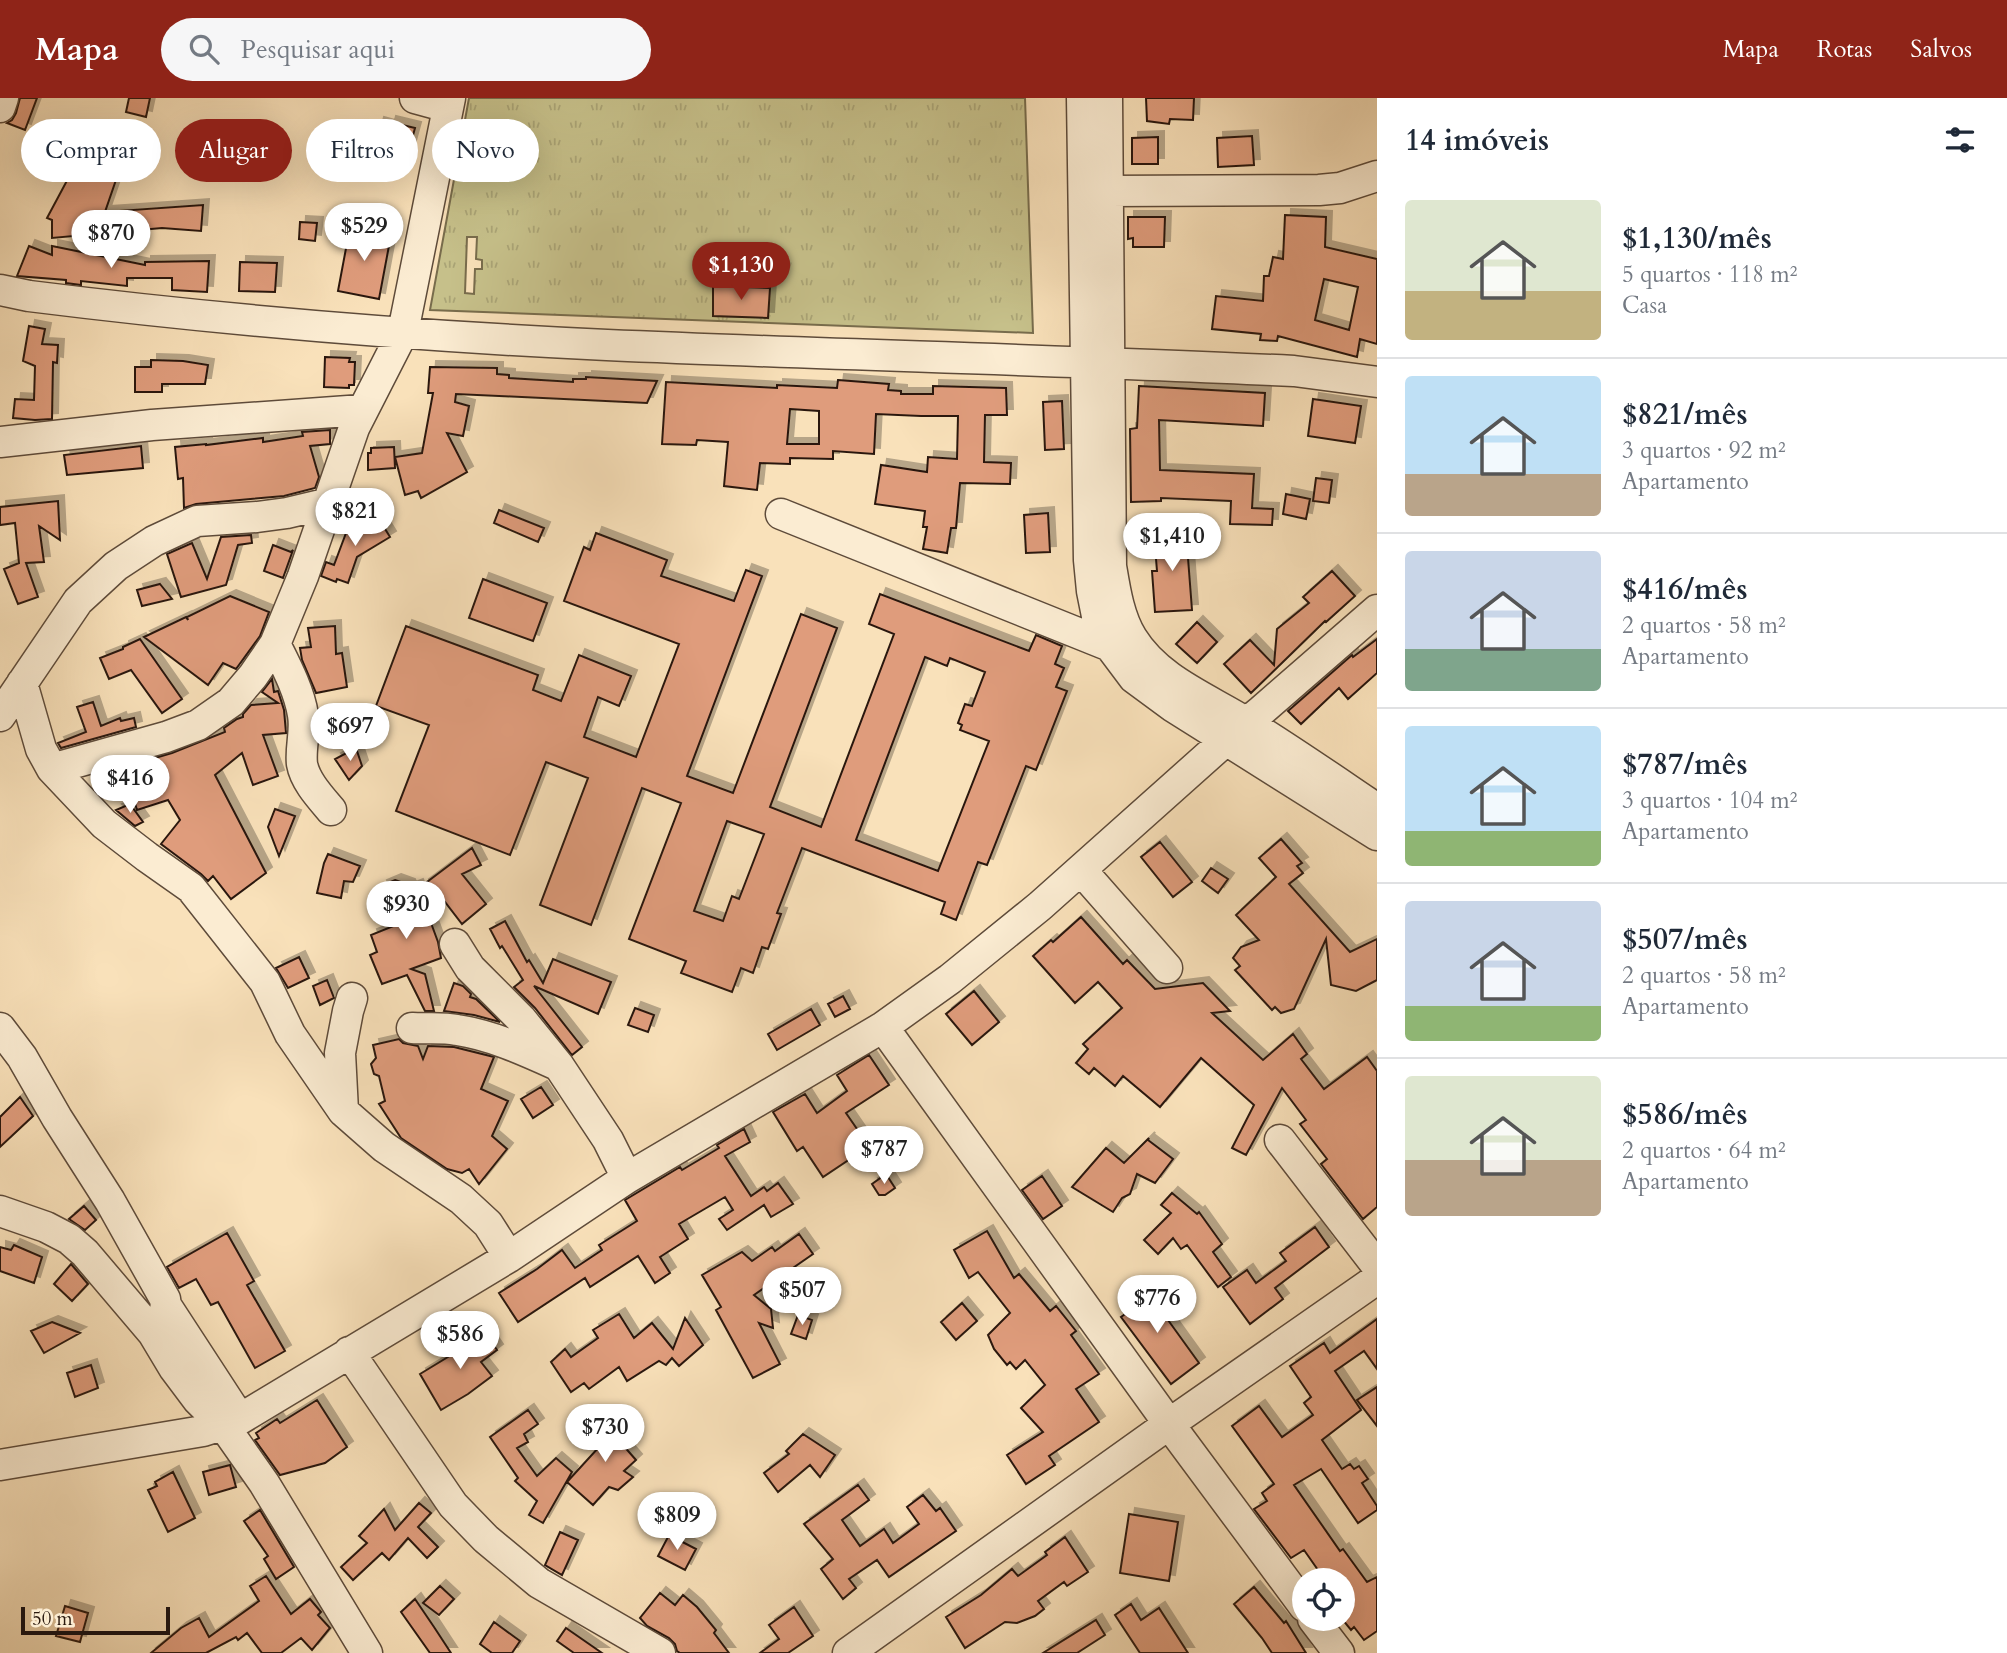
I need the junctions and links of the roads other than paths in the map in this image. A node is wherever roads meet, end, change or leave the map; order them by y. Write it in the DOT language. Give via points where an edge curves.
graph roads {
  1 [pos="4,98"];
  2 [pos="415,98"];
  3 [pos="1082,98"];
  4 [pos="1107,98"];
  5 [pos="449,103"];
  6 [pos="0,107"];
  7 [pos="1377,176"];
  8 [pos="1108,191"];
  9 [pos="0,290"];
  10 [pos="403,332"];
  11 [pos="1098,363"];
  12 [pos="1377,382"];
  13 [pos="362,410"];
  14 [pos="0,442"];
  15 [pos="329,503"];
  16 [pos="781,514"];
  17 [pos="1377,610"];
  18 [pos="275,644"];
  19 [pos="1110,646"];
  20 [pos="22,683"];
  21 [pos="0,716"];
  22 [pos="1236,731"];
  23 [pos="52,769"];
  24 [pos="1377,809"];
  25 [pos="331,810"];
  26 [pos="1377,835"];
  27 [pos="1081,870"];
  28 [pos="455,944"];
  29 [pos="1167,968"];
  30 [pos="352,998"];
  31 [pos="883,1027"];
  32 [pos="0,1028"];
  33 [pos="412,1028"];
  34 [pos="559,1066"];
  35 [pos="343,1111"];
  36 [pos="1280,1140"];
  37 [pos="627,1178"];
  38 [pos="0,1211"];
  39 [pos="509,1257"];
  40 [pos="1377,1266"];
  41 [pos="1377,1279"];
  42 [pos="167,1307"];
  43 [pos="153,1333"];
  44 [pos="349,1352"];
  45 [pos="232,1422"];
  46 [pos="1169,1424"];
  47 [pos="0,1465"];
  48 [pos="1292,1590"];
  49 [pos="1323,1631"];
  50 [pos="856,1651"];
  51 [pos="367,1653"];
  52 [pos="660,1653"];
  53 [pos="1339,1653"];
  1 -- 6 [label="street"];
  2 -- 5 [label="street"];
  3 -- 11 [label="street"];
  4 -- 8 [label="street"];
  5 -- 10 [label="street"];
  7 -- 8 [label="street" via="1319,190"];
  8 -- 11 [label="street"];
  9 -- 10 [label="street" via="224,319"];
  10 -- 11 [label="street" via="605,345"];
  10 -- 13 [label="street"];
  11 -- 12 [label="street" via="1294,371"];
  11 -- 19 [label="street" via="1086,464 1090,570 1098,621"];
  11 -- 22 [label="street" via="1111,566 1118,604 1131,637 1153,665"];
  13 -- 14 [label="street" via="152,425"];
  13 -- 15 [label="street"];
  15 -- 18 [label="street"];
  15 -- 20 [label="street" via="287,513 197,521 154,541 116,566 78,601"];
  16 -- 19 [label="street"];
  17 -- 22 [label="street"];
  18 -- 23 [label="street" via="231,702 198,725"];
  18 -- 25 [label="street" via="303,713 302,765"];
  19 -- 22 [label="street" via="1134,678 1172,706"];
  20 -- 21 [label="street"];
  20 -- 23 [label="street" via="37,738"];
  22 -- 24 [label="street"];
  22 -- 26 [label="street"];
  22 -- 27 [label="street"];
  23 -- 35 [label="street" via="104,824 191,888 265,982 290,1034"];
  27 -- 29 [label="street"];
  27 -- 31 [label="street" via="950,979"];
  28 -- 34 [label="street" via="470,968"];
  30 -- 35 [label="street" via="340,1053"];
  31 -- 37 [label="street"];
  31 -- 46 [label="street"];
  32 -- 42 [label="street" via="110,1202"];
  33 -- 34 [label="street" via="478,1034"];
  34 -- 37 [label="street"];
  35 -- 39 [label="street" via="384,1147 461,1199 488,1224"];
  36 -- 40 [label="street"];
  37 -- 39 [label="street"];
  38 -- 43 [label="street" via="69,1239"];
  39 -- 44 [label="street"];
  41 -- 46 [label="street"];
  42 -- 43 [label="street"];
  42 -- 45 [label="street"];
  43 -- 45 [label="street" via="198,1400"];
  44 -- 45 [label="street"];
  44 -- 52 [label="street" via="453,1505 486,1539 539,1583"];
  45 -- 47 [label="street" via="203,1431"];
  45 -- 51 [label="street"];
  46 -- 48 [label="street"];
  46 -- 50 [label="street"];
  49 -- 53 [label="street"];
}
